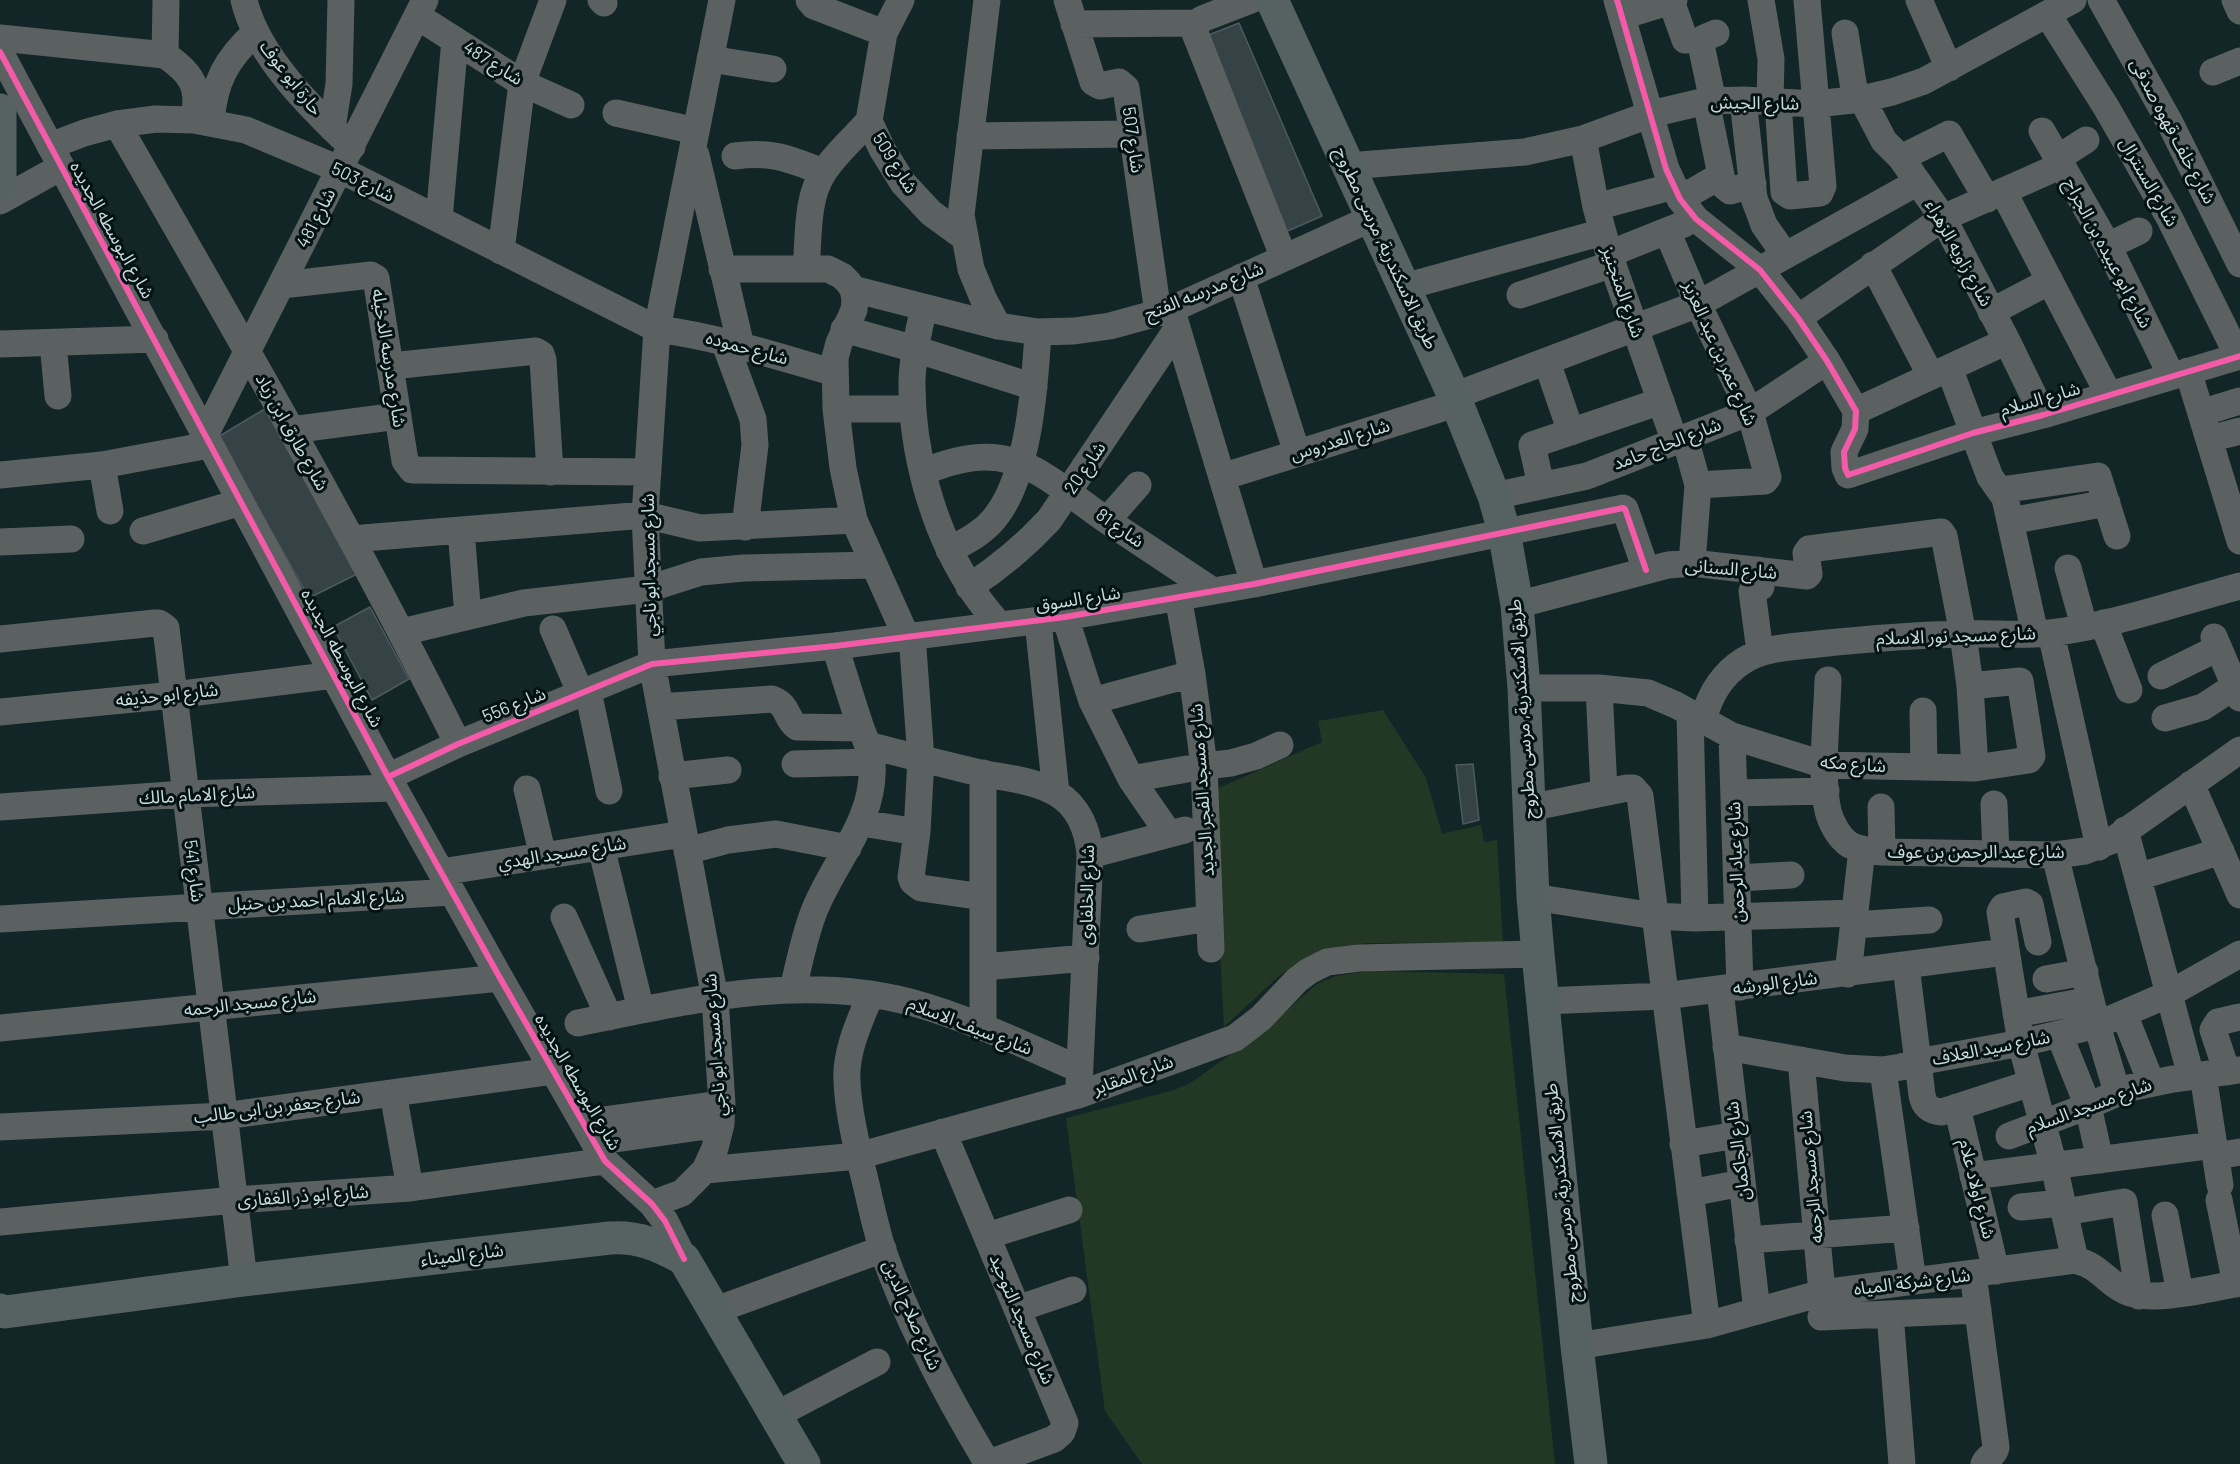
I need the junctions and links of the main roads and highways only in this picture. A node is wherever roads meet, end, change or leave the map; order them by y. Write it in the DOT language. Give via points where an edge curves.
graph roads {
  1 [pos="1271,1"];
  2 [pos="0,126"];
  3 [pos="0,187"];
  4 [pos="0,1310"];
  5 [pos="804,1464"];
  6 [pos="1591,1464"];
  1 -- 6 [label="main road, طريق الاسكندرية, مرسى مطروح" via="1456,400 1504,531 1517,605 1533,897"];
  2 -- 3 [label="main road"];
  4 -- 5 [label="main road, شارع الميناء" via="623,1237 648,1242 684,1260"];
}
